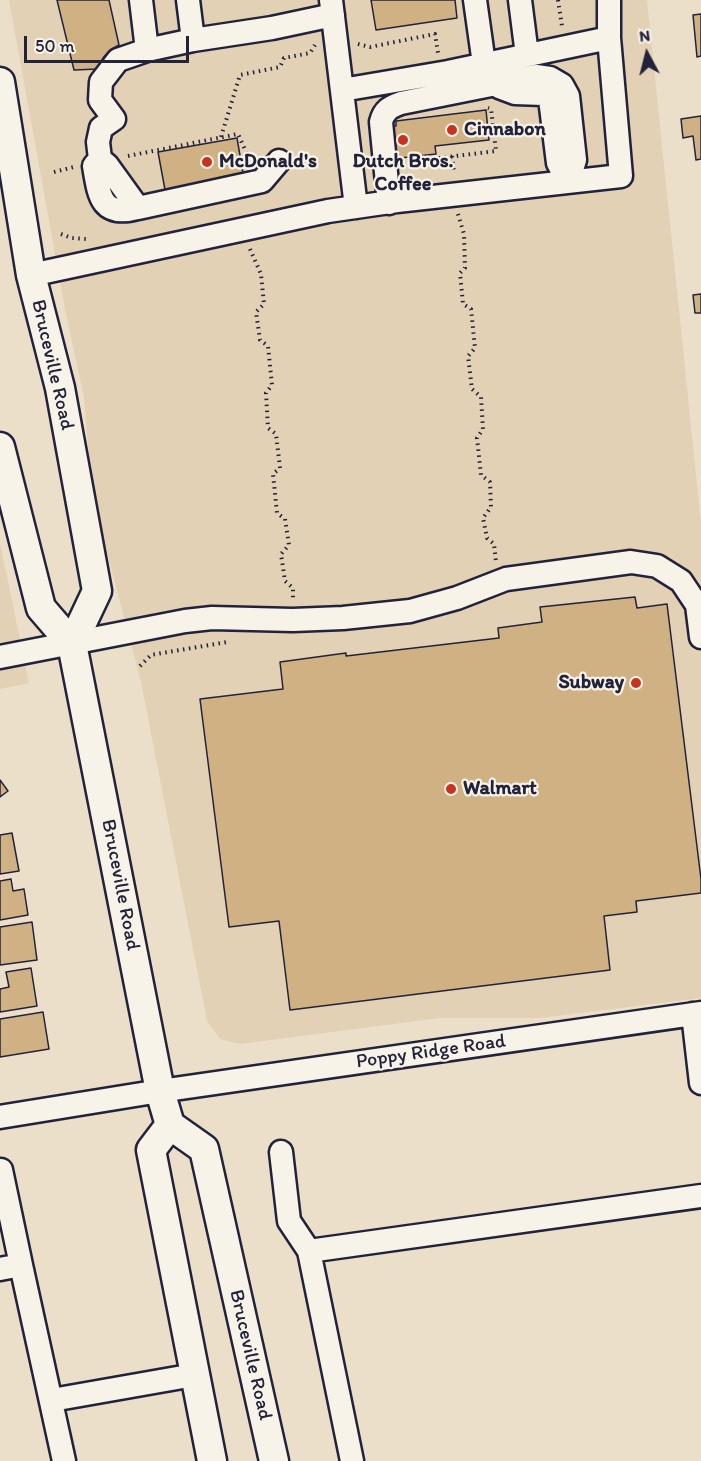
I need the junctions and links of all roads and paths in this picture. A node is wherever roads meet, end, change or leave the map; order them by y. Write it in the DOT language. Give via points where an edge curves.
graph roads {
  1 [pos="141,0"];
  2 [pos="188,0"];
  3 [pos="475,0"];
  4 [pos="520,0"];
  5 [pos="558,0"];
  6 [pos="609,0"];
  7 [pos="332,8"];
  8 [pos="562,29"];
  9 [pos="356,33"];
  10 [pos="609,38"];
  11 [pos="193,40"];
  12 [pos="317,41"];
  13 [pos="147,50"];
  14 [pos="438,55"];
  15 [pos="527,55"];
  16 [pos="488,74"];
  17 [pos="0,82"];
  18 [pos="342,90"];
  19 [pos="485,107"];
  20 [pos="221,137"];
  21 [pos="452,156"];
  22 [pos="415,160"];
  23 [pos="100,161"];
  24 [pos="279,161"];
  25 [pos="254,169"];
  26 [pos="54,171"];
  27 [pos="454,177"];
  28 [pos="568,182"];
  29 [pos="389,203"];
  30 [pos="356,207"];
  31 [pos="456,211"];
  32 [pos="246,229"];
  33 [pos="31,275"];
  34 [pos="0,447"];
  35 [pos="496,562"];
  36 [pos="294,604"];
  37 [pos="701,637"];
  38 [pos="72,644"];
  39 [pos="0,657"];
  40 [pos="697,1013"];
  41 [pos="701,1083"];
  42 [pos="160,1091"];
  43 [pos="0,1117"];
  44 [pos="170,1125"];
  45 [pos="281,1152"];
  46 [pos="1,1170"];
  47 [pos="701,1196"];
  48 [pos="309,1251"];
  49 [pos="10,1267"];
  50 [pos="194,1375"];
  51 [pos="52,1400"];
  52 [pos="64,1461"];
  53 [pos="212,1461"];
  54 [pos="274,1461"];
  55 [pos="352,1461"];
  1 -- 13 [label="street"];
  2 -- 11 [label="street"];
  3 -- 16 [label="street"];
  4 -- 15 [label="street"];
  5 -- 8 [label="path"];
  6 -- 10 [label="street"];
  7 -- 11 [label="street" via="272,28"];
  7 -- 18 [label="street"];
  9 -- 14 [label="path" via="356,44 370,47 435,34"];
  10 -- 15 [label="street"];
  10 -- 28 [label="street" via="621,176"];
  11 -- 13 [label="street"];
  12 -- 20 [label="path" via="310,53 284,58 280,67 240,75"];
  13 -- 23 [label="street" via="118,60 101,82 100,100 114,119 101,128"];
  15 -- 16 [label="street"];
  16 -- 18 [label="street"];
  16 -- 28 [label="street" via="550,78 562,85 568,96 575,160"];
  16 -- 29 [label="street" via="401,103 383,114"];
  17 -- 33 [label="main road, Bruceville Road"];
  18 -- 30 [label="street"];
  19 -- 21 [label="path" via="491,108 496,151"];
  20 -- 23 [label="path"];
  20 -- 25 [label="path" via="238,134"];
  21 -- 22 [label="path"];
  21 -- 27 [label="path"];
  23 -- 24 [label="street" via="94,166 103,202 112,210 124,212 262,182"];
  23 -- 26 [label="path"];
  28 -- 29 [label="street"];
  29 -- 30 [label="street"];
  30 -- 32 [label="street"];
  31 -- 35 [label="path" via="464,234 465,268 460,273 463,304 471,309 475,348 468,356 472,389 481,398 483,429 477,438 481,475 490,482 491,507 483,518 487,538 494,544"];
  32 -- 33 [label="street"];
  32 -- 36 [label="path" via="261,274 264,304 256,312 260,340 268,346 272,385 266,393 268,428 276,434 280,468 273,474 277,513 285,519 289,545 281,554 285,581 293,588"];
  33 -- 38 [label="main road, Bruceville Road" via="60,388 96,591"];
  34 -- 38 [label="main road, Bruceville Road" via="41,608"];
  37 -- 38 [label="street" via="696,605 681,581 657,566 631,562 506,579 411,611 343,618 212,618"];
  38 -- 39 [label="street"];
  38 -- 42 [label="main road, Bruceville Road"];
  40 -- 41 [label="street"];
  40 -- 42 [label="street, Poppy Ridge Road"];
  42 -- 43 [label="street, Poppy Ridge Road"];
  42 -- 44 [label="main road, Bruceville Road"];
  44 -- 50 [label="main road" via="151,1150"];
  44 -- 54 [label="main road, Bruceville Road" via="204,1149"];
  45 -- 48 [label="street" via="289,1221"];
  46 -- 49 [label="street"];
  47 -- 48 [label="street"];
  48 -- 55 [label="street"];
  49 -- 51 [label="street"];
  50 -- 51 [label="street"];
  50 -- 53 [label="main road"];
  51 -- 52 [label="street"];
}
